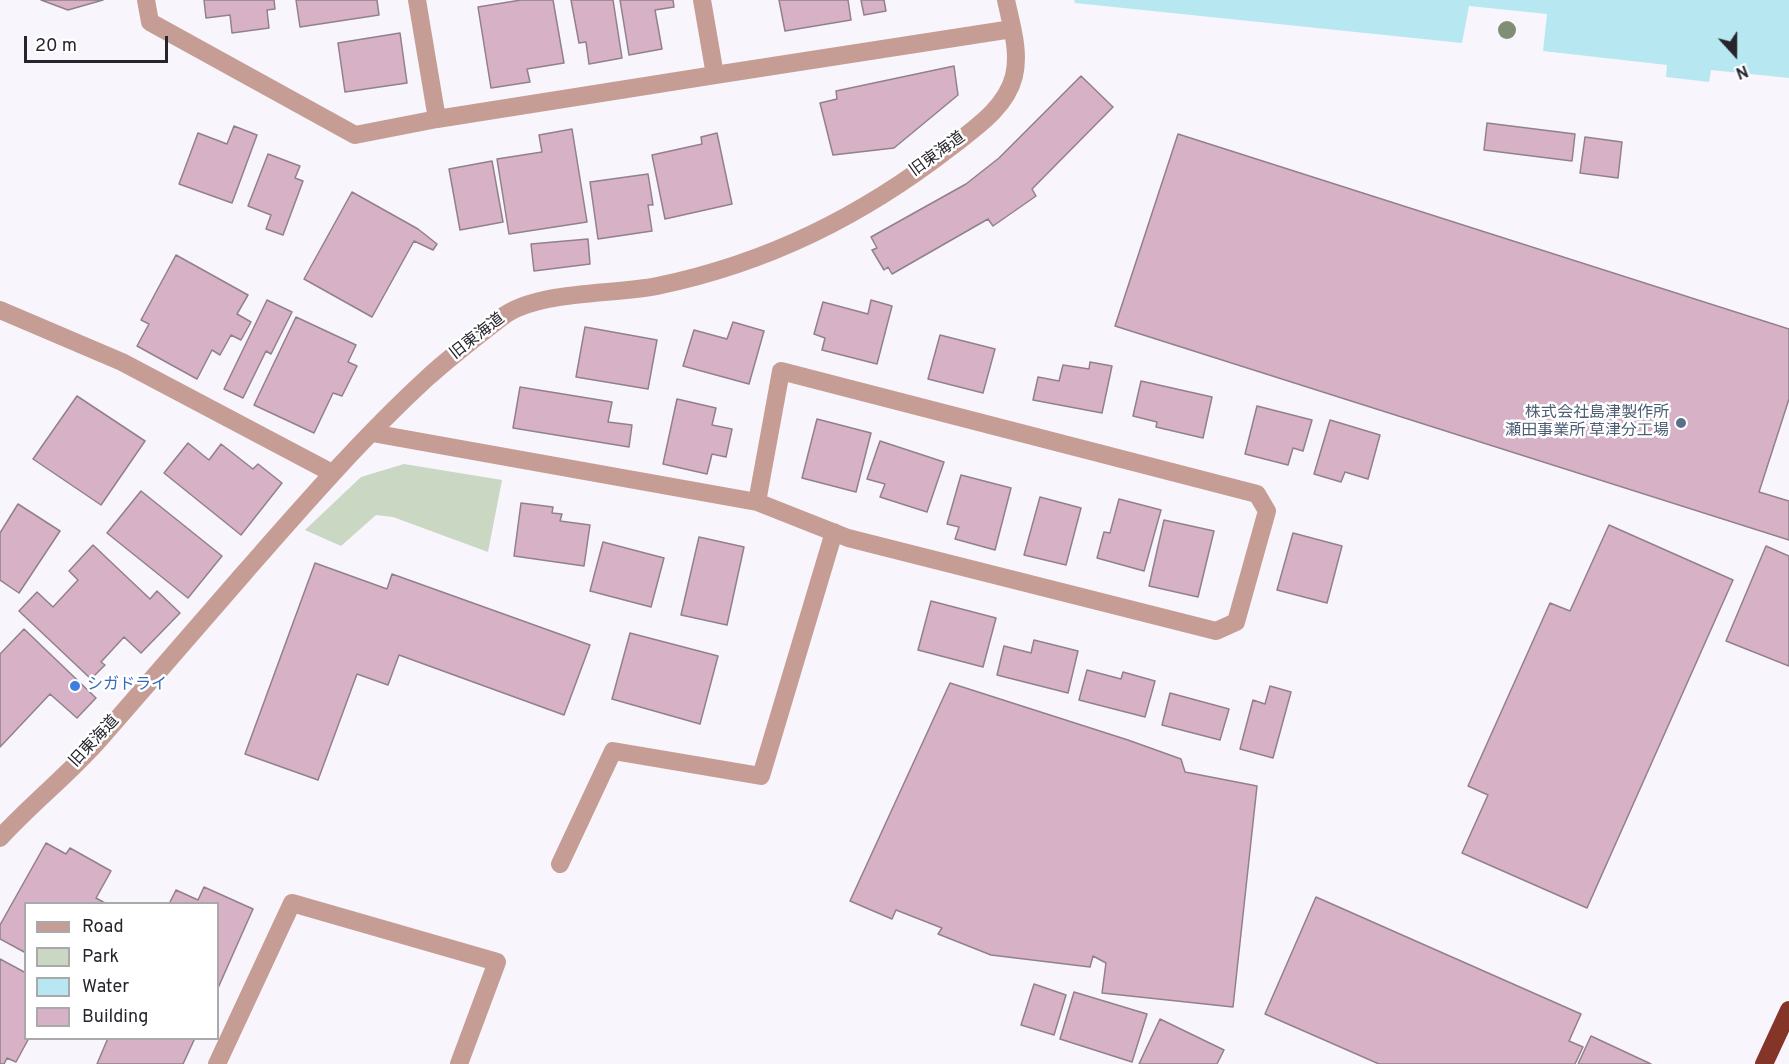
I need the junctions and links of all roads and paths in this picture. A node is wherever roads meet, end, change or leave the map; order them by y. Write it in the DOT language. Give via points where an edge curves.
graph roads {
  1 [pos="146,0"];
  2 [pos="417,0"];
  3 [pos="702,0"];
  4 [pos="1006,0"];
  5 [pos="1012,29"];
  6 [pos="715,75"];
  7 [pos="438,119"];
  8 [pos="0,310"];
  9 [pos="372,433"];
  10 [pos="332,473"];
  11 [pos="757,502"];
  12 [pos="834,532"];
  13 [pos="0,838"];
  14 [pos="560,864"];
  15 [pos="1789,1010"];
  16 [pos="217,1064"];
  17 [pos="459,1064"];
  18 [pos="1764,1064"];
  1 -- 7 [label="street" via="150,22 355,135"];
  2 -- 7 [label="street"];
  3 -- 6 [label="street"];
  4 -- 5 [label="street, 旧東海道"];
  5 -- 6 [label="street"];
  5 -- 9 [label="street, 旧東海道" via="1014,75 1001,102 984,121 874,201 826,229 737,265 656,286 544,299 506,314 428,377"];
  6 -- 7 [label="street"];
  8 -- 10 [label="street" via="122,362"];
  9 -- 10 [label="street, 旧東海道"];
  9 -- 11 [label="street"];
  10 -- 13 [label="street, 旧東海道" via="90,750"];
  11 -- 12 [label="street"];
  11 -- 12 [label="street" via="781,371 1257,494 1267,511 1236,622 1216,631"];
  12 -- 14 [label="street" via="761,776 613,751"];
  15 -- 18 [label="highway"];
  16 -- 17 [label="street" via="292,903 497,962"];
}
